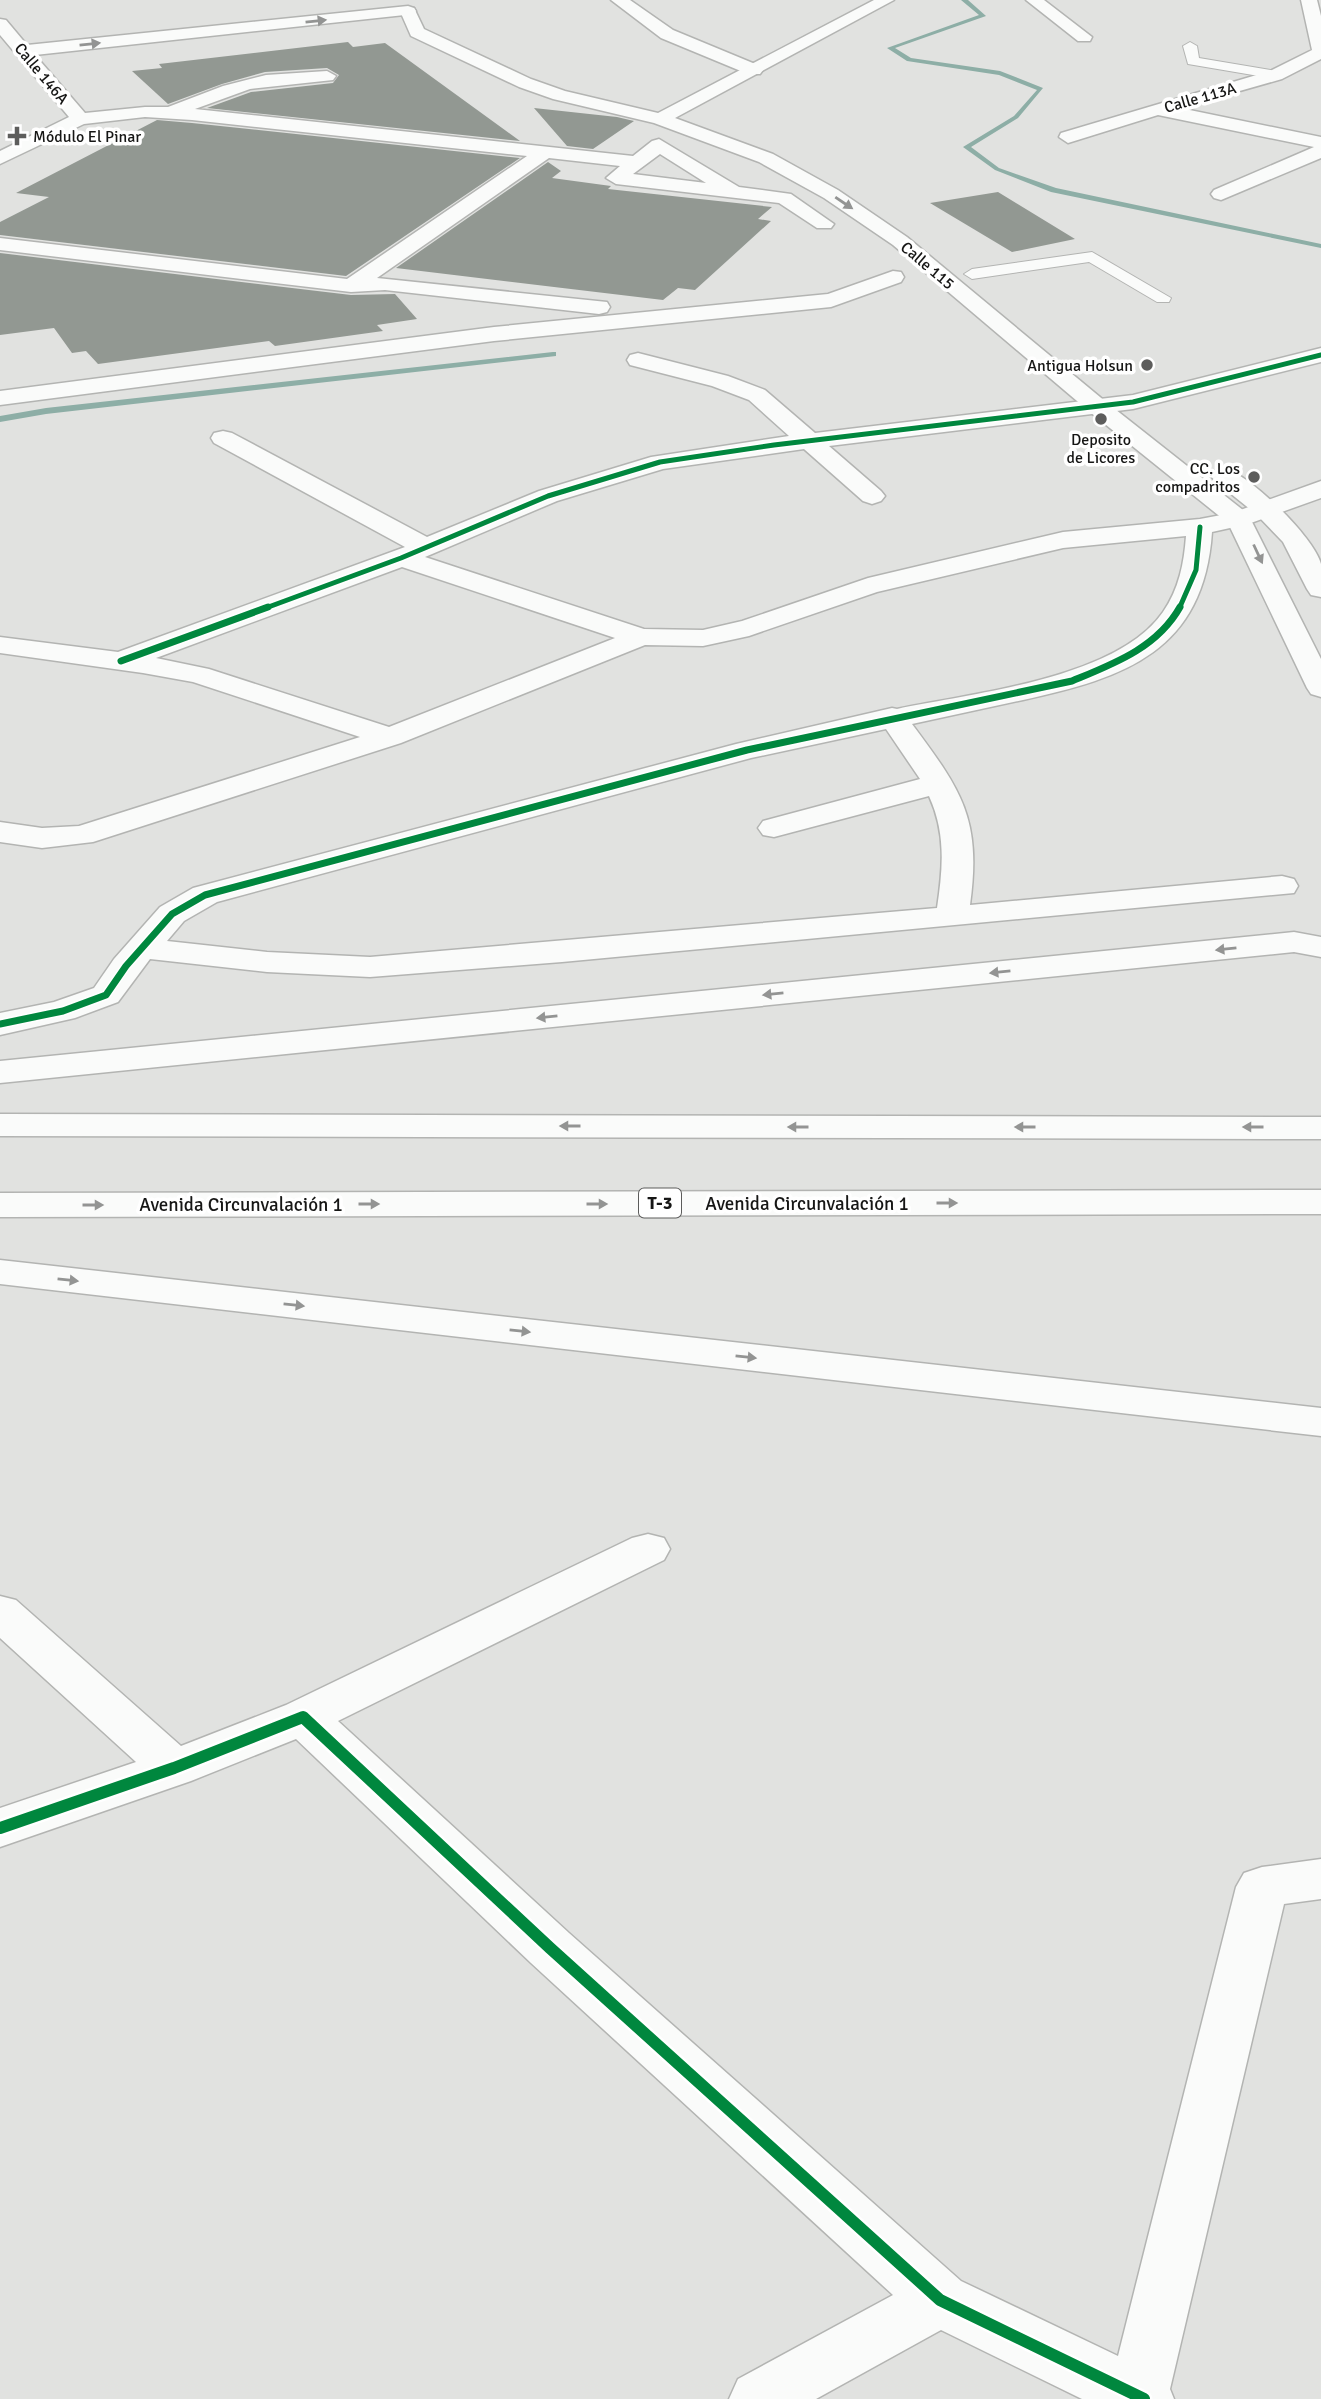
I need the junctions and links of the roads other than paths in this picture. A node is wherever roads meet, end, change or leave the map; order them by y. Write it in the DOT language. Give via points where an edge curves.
graph roads {
  1 [pos="356,0"];
  2 [pos="619,0"];
  3 [pos="886,0"];
  4 [pos="1034,0"];
  5 [pos="1309,0"];
  6 [pos="400,6"];
  7 [pos="1084,37"];
  8 [pos="11,38"];
  9 [pos="1190,46"];
  10 [pos="1321,52"];
  11 [pos="754,70"];
  12 [pos="1276,75"];
  13 [pos="327,76"];
  14 [pos="1310,79"];
  15 [pos="1157,109"];
  16 [pos="172,113"];
  17 [pos="668,115"];
  18 [pos="80,119"];
  19 [pos="1068,137"];
  20 [pos="1321,143"];
  21 [pos="545,152"];
  22 [pos="1321,152"];
  23 [pos="0,158"];
  24 [pos="637,162"];
  25 [pos="733,192"];
  26 [pos="1221,194"];
  27 [pos="824,224"];
  28 [pos="0,244"];
  29 [pos="972,274"];
  30 [pos="893,276"];
  31 [pos="351,286"];
  32 [pos="442,290"];
  33 [pos="993,291"];
  34 [pos="1163,298"];
  35 [pos="678,315"];
  36 [pos="494,334"];
  37 [pos="1321,355"];
  38 [pos="638,360"];
  39 [pos="1112,385"];
  40 [pos="0,398"];
  41 [pos="1133,402"];
  42 [pos="1098,407"];
  43 [pos="1153,419"];
  44 [pos="223,438"];
  45 [pos="811,441"];
  46 [pos="1204,460"];
  47 [pos="1321,489"];
  48 [pos="873,496"];
  49 [pos="1321,507"];
  50 [pos="1265,509"];
  51 [pos="1239,519"];
  52 [pos="1200,527"];
  53 [pos="427,548"];
  54 [pos="401,558"];
  55 [pos="1321,589"];
  56 [pos="641,637"];
  57 [pos="0,645"];
  58 [pos="121,661"];
  59 [pos="1321,688"];
  60 [pos="892,717"];
  61 [pos="390,737"];
  62 [pos="940,783"];
  63 [pos="774,828"];
  64 [pos="0,832"];
  65 [pos="1282,886"];
  66 [pos="951,916"];
  67 [pos="1312,940"];
  68 [pos="141,948"];
  69 [pos="0,1024"];
  70 [pos="0,1072"];
  71 [pos="0,1125"];
  72 [pos="1321,1128"];
  73 [pos="1321,1202"];
  74 [pos="0,1205"];
  75 [pos="0,1272"];
  76 [pos="1321,1422"];
  77 [pos="648,1549"];
  78 [pos="0,1612"];
  79 [pos="303,1717"];
  80 [pos="174,1768"];
  81 [pos="0,1828"];
  82 [pos="1321,1879"];
  83 [pos="940,2300"];
  84 [pos="1141,2397"];
  85 [pos="759,2399"];
  1 -- 8 [label="street"];
  2 -- 11 [label="street" via="667,34"];
  3 -- 11 [label="street"];
  4 -- 7 [label="street"];
  5 -- 10 [label="street, Calle 113A"];
  8 -- 6 [label="street, one-way"];
  6 -- 17 [label="street, Calle 115" via="417,32 525,83 559,95"];
  8 -- 18 [label="street, Calle 146A"];
  9 -- 12 [label="lane" via="1193,61"];
  10 -- 12 [label="street, Calle 113A"];
  11 -- 17 [label="street"];
  12 -- 14 [label="street"];
  12 -- 15 [label="street, Calle 113A"];
  13 -- 16 [label="street" via="270,78 216,92"];
  15 -- 19 [label="street"];
  15 -- 20 [label="street, Calle 113A"];
  16 -- 18 [label="street"];
  16 -- 21 [label="street"];
  17 -- 29 [label="street, Calle 115" via="785,152 858,190"];
  17 -- 42 [label="street, Calle 115, one-way" via="766,158 831,194 900,241"];
  18 -- 23 [label="street, Calle 146A"];
  21 -- 24 [label="street"];
  21 -- 31 [label="street"];
  22 -- 26 [label="street"];
  24 -- 25 [label="street" via="659,145"];
  24 -- 25 [label="street" via="616,178"];
  25 -- 27 [label="street" via="784,198"];
  28 -- 31 [label="street"];
  29 -- 33 [label="street, Calle 115"];
  29 -- 34 [label="lane" via="1091,257"];
  30 -- 35 [label="street" via="831,300"];
  31 -- 32 [label="street"];
  32 -- 35 [label="street"];
  32 -- 36 [label="street"];
  35 -- 36 [label="street"];
  36 -- 40 [label="street"];
  37 -- 41 [label="street"];
  38 -- 45 [label="street" via="757,395"];
  39 -- 41 [label="street"];
  41 -- 42 [label="street"];
  41 -- 43 [label="street"];
  42 -- 45 [label="street"];
  42 -- 51 [label="street, Calle 115"];
  44 -- 53 [label="street"];
  45 -- 48 [label="street"];
  45 -- 53 [label="street" via="660,462 548,496"];
  46 -- 50 [label="street"];
  47 -- 50 [label="street"];
  49 -- 50 [label="street"];
  50 -- 51 [label="street"];
  50 -- 55 [label="street" via="1294,538"];
  51 -- 52 [label="street"];
  51 -- 59 [label="street, Calle 115, one-way"];
  52 -- 56 [label="street" via="1063,540 868,586 749,628 703,638"];
  52 -- 60 [label="street" via="1195,574 1179,612 1145,649 1072,681"];
  53 -- 54 [label="street"];
  54 -- 56 [label="street"];
  54 -- 58 [label="street"];
  56 -- 61 [label="street"];
  57 -- 58 [label="street"];
  58 -- 61 [label="street" via="199,675"];
  60 -- 62 [label="street"];
  60 -- 68 [label="street" via="747,750 205,895 172,914"];
  61 -- 64 [label="street" via="82,835 43,838"];
  62 -- 63 [label="street"];
  62 -- 66 [label="street" via="959,855"];
  65 -- 66 [label="street"];
  66 -- 68 [label="street" via="370,967"];
  67 -- 70 [label="street, one-way"];
  68 -- 69 [label="street" via="106,995 63,1011"];
  72 -- 71 [label="street, one-way"];
  74 -- 73 [label="street, Avenida Circunvalación 1 / T-3, one-way"];
  75 -- 76 [label="street, one-way"];
  77 -- 79 [label="street"];
  78 -- 80 [label="street"];
  79 -- 80 [label="street"];
  79 -- 83 [label="street" via="550,1948"];
  80 -- 81 [label="street"];
  82 -- 84 [label="street" via="1262,1887"];
  83 -- 84 [label="street"];
  83 -- 85 [label="street"];
}
